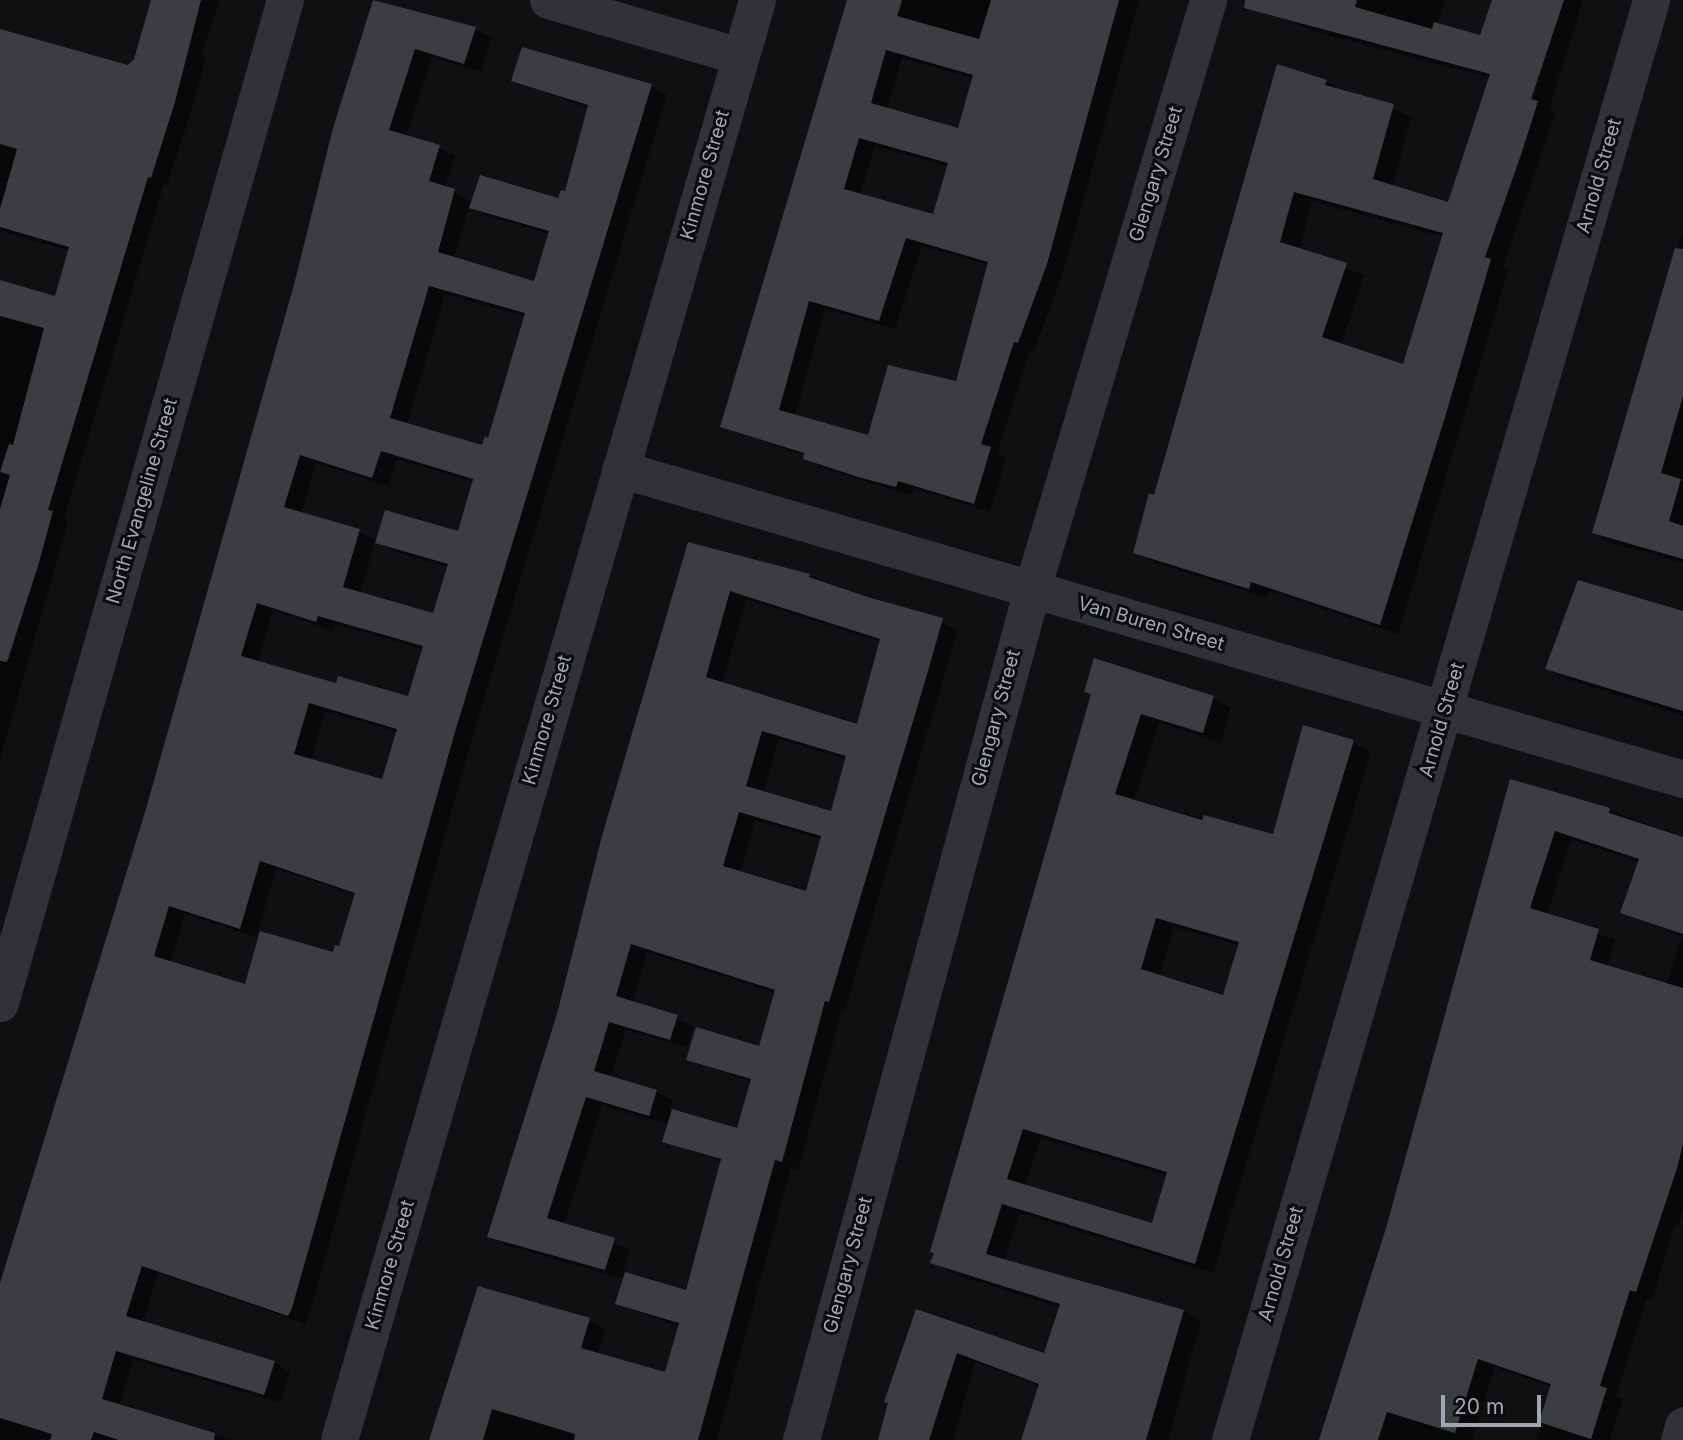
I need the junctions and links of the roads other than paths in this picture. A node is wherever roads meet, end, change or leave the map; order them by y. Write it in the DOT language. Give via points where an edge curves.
graph roads {
  1 [pos="285,0"];
  2 [pos="548,0"];
  3 [pos="757,0"];
  4 [pos="1208,0"];
  5 [pos="1651,0"];
  6 [pos="740,56"];
  7 [pos="620,469"];
  8 [pos="1032,589"];
  9 [pos="1445,710"];
  10 [pos="1683,779"];
  11 [pos="0,1003"];
  12 [pos="1683,1426"];
  13 [pos="340,1440"];
  14 [pos="801,1440"];
  15 [pos="1230,1440"];
  16 [pos="1679,1440"];
  1 -- 11 [label="street, North Evangeline Street"];
  2 -- 6 [label="street"];
  3 -- 6 [label="street, Kinmore Street"];
  4 -- 8 [label="street, Glengary Street"];
  5 -- 9 [label="street, Arnold Street"];
  6 -- 7 [label="street, Kinmore Street"];
  7 -- 8 [label="street, Van Buren Street"];
  7 -- 13 [label="street, Kinmore Street"];
  8 -- 9 [label="street, Van Buren Street"];
  8 -- 14 [label="street, Glengary Street"];
  9 -- 10 [label="street, Van Buren Street"];
  9 -- 15 [label="street, Arnold Street"];
  12 -- 16 [label="street"];
}
